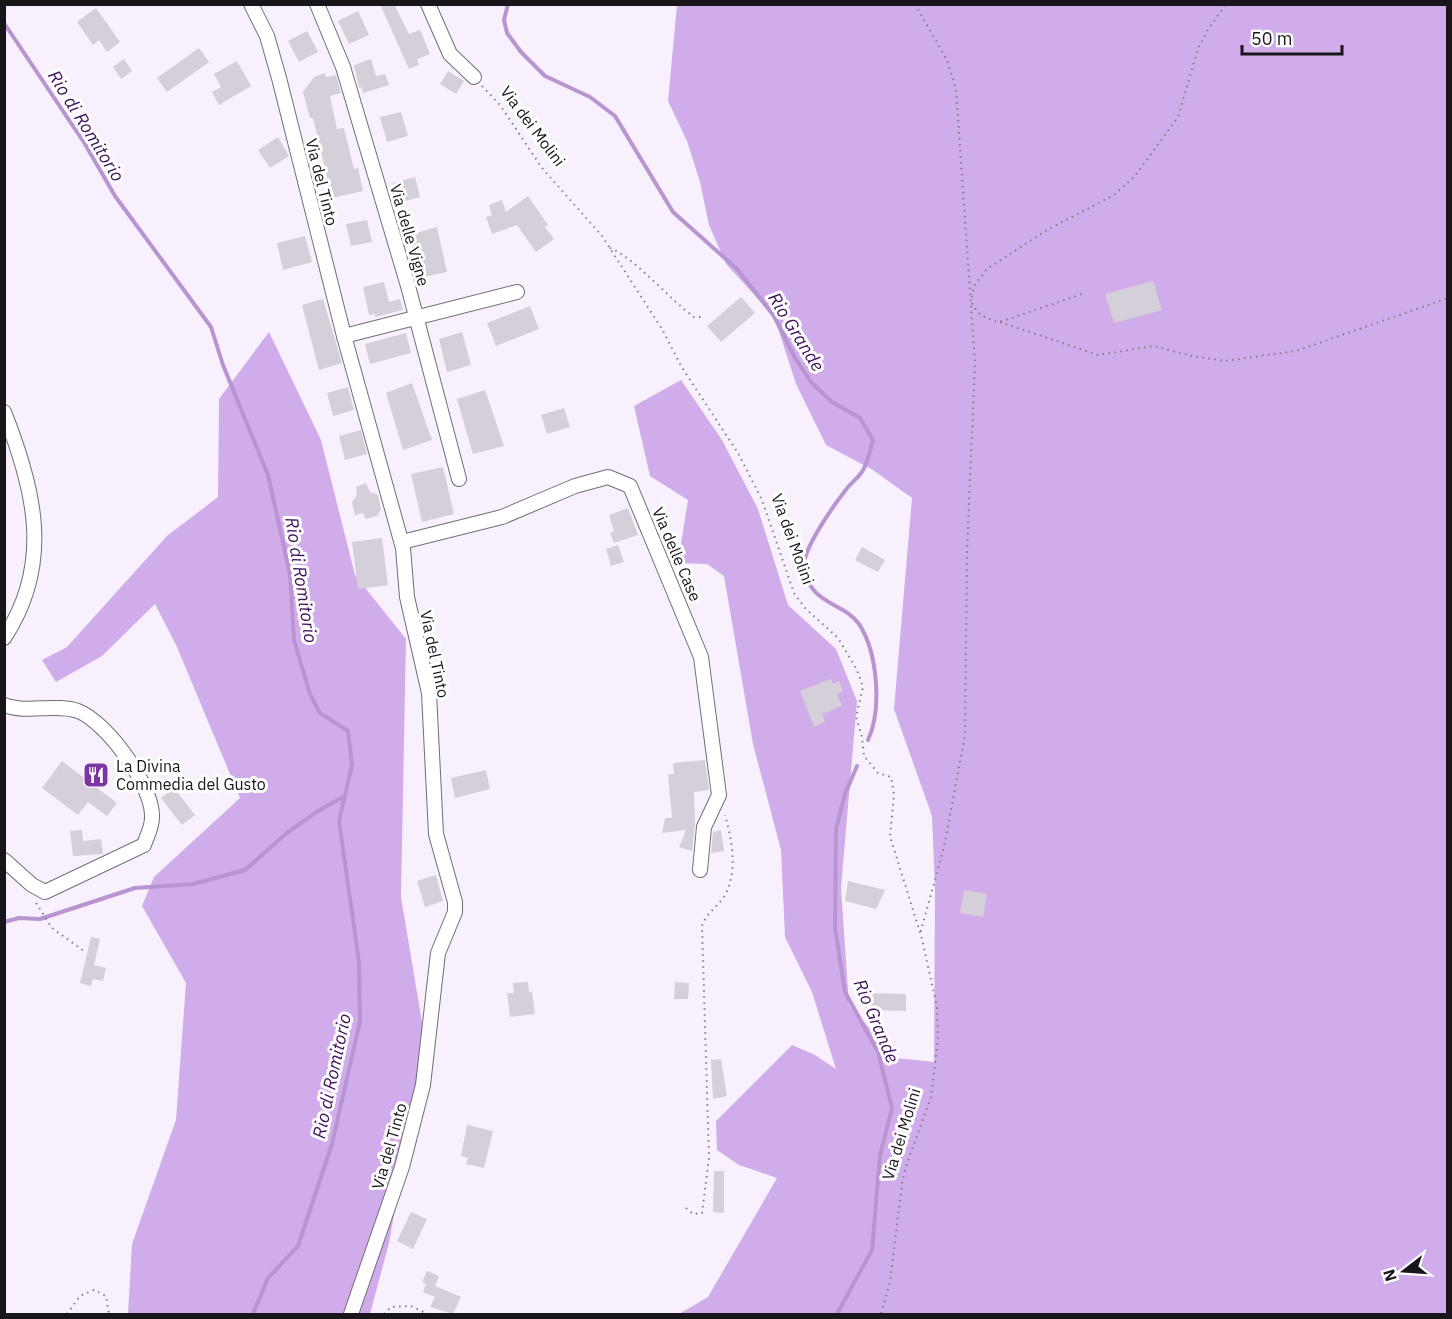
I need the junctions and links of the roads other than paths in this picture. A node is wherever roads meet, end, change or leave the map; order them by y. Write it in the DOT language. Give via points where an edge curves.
graph roads {
  1 [pos="251,4"];
  2 [pos="317,4"];
  3 [pos="428,4"];
  4 [pos="474,77"];
  5 [pos="517,292"];
  6 [pos="417,319"];
  7 [pos="344,336"];
  8 [pos="4,412"];
  9 [pos="459,478"];
  10 [pos="402,542"];
  11 [pos="4,638"];
  12 [pos="4,705"];
  13 [pos="4,860"];
  14 [pos="700,870"];
  15 [pos="351,1314"];
  1 -- 7 [label="street, Via del Tinto" via="267,36 279,78"];
  2 -- 6 [label="street, Via delle Vigne" via="343,67"];
  3 -- 4 [label="street" via="450,54"];
  5 -- 6 [label="street"];
  6 -- 7 [label="street"];
  6 -- 9 [label="street, Via delle Vigne"];
  7 -- 10 [label="street, Via del Tinto"];
  8 -- 11 [label="street" via="24,471 36,549 24,604"];
  10 -- 14 [label="street, Via delle Case" via="502,517 575,486 608,477 630,486 701,657 719,795 704,827"];
  10 -- 15 [label="street, Via del Tinto" via="407,597 429,693 436,834 455,912 438,953 423,1085 402,1167"];
  12 -- 13 [label="street" via="76,710 89,716 140,778 152,818 144,844 45,892"];
}
